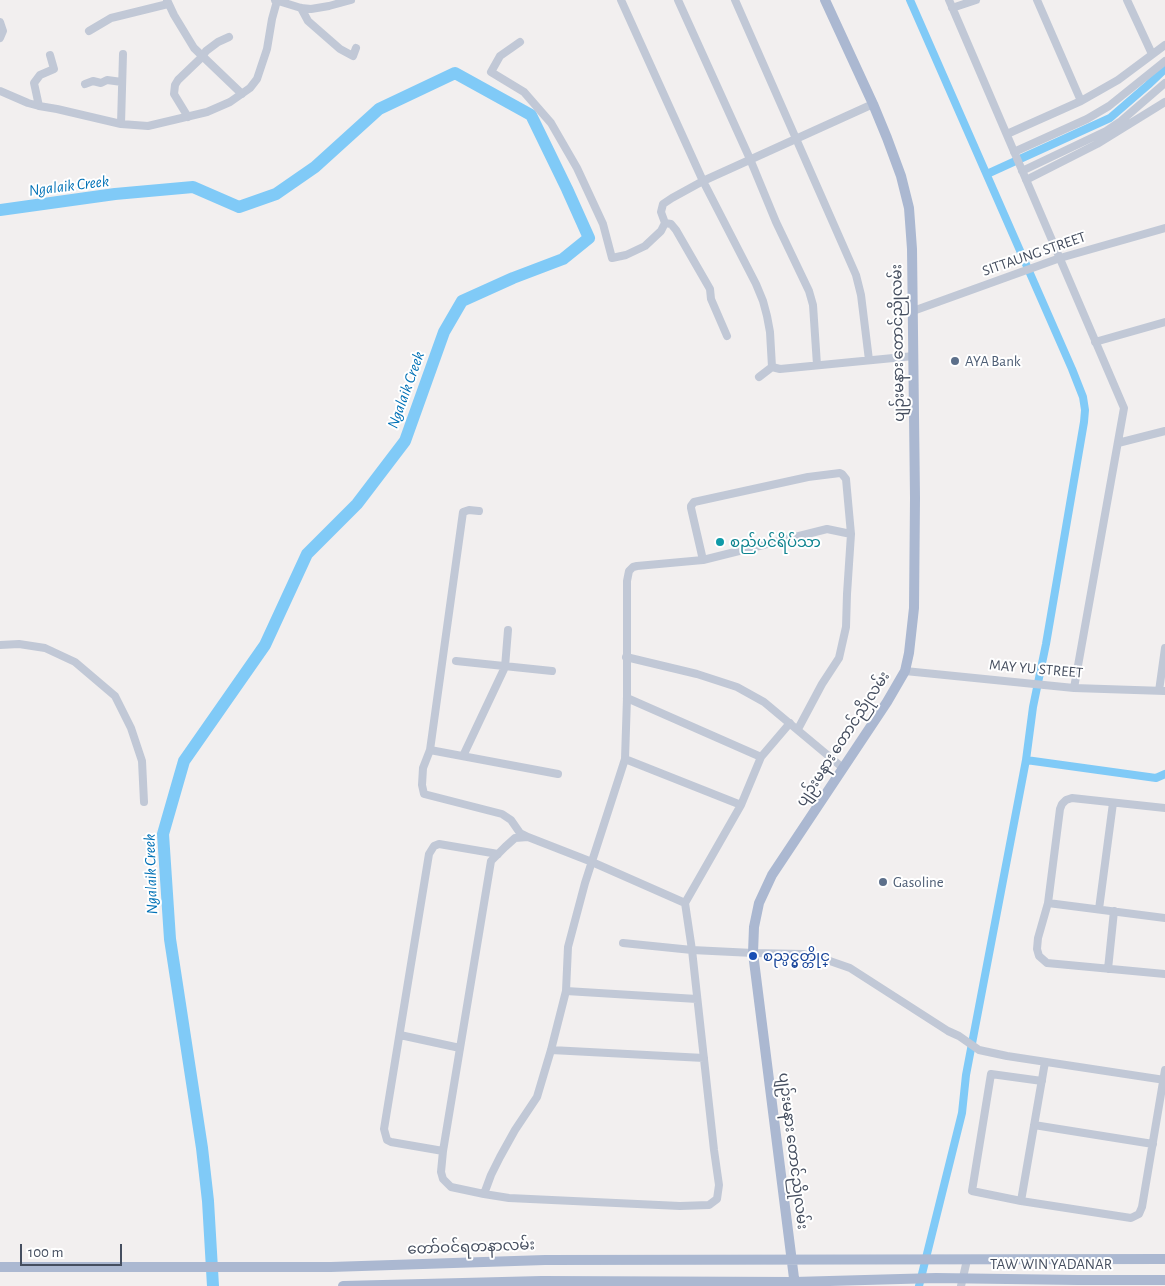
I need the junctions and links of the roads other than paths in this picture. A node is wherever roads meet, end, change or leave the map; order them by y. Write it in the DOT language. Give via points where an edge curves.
graph roads {
  1 [pos="309,0"];
  2 [pos="352,0"];
  3 [pos="621,0"];
  4 [pos="678,0"];
  5 [pos="735,0"];
  6 [pos="825,0"];
  7 [pos="949,0"];
  8 [pos="976,0"];
  9 [pos="1037,0"];
  10 [pos="1127,0"];
  11 [pos="276,1"];
  12 [pos="167,2"];
  13 [pos="301,8"];
  14 [pos="952,8"];
  15 [pos="311,9"];
  16 [pos="0,22"];
  17 [pos="89,31"];
  18 [pos="229,37"];
  19 [pos="0,38"];
  20 [pos="520,42"];
  21 [pos="1165,45"];
  22 [pos="356,48"];
  23 [pos="123,54"];
  24 [pos="1152,54"];
  25 [pos="50,56"];
  26 [pos="202,57"];
  27 [pos="1165,61"];
  28 [pos="122,82"];
  29 [pos="1165,83"];
  30 [pos="85,84"];
  31 [pos="0,91"];
  32 [pos="242,94"];
  33 [pos="1081,101"];
  34 [pos="1165,102"];
  35 [pos="873,104"];
  36 [pos="39,106"];
  37 [pos="188,117"];
  38 [pos="121,124"];
  39 [pos="1007,134"];
  40 [pos="795,138"];
  41 [pos="1015,154"];
  42 [pos="750,159"];
  43 [pos="1021,168"];
  44 [pos="1026,180"];
  45 [pos="702,181"];
  46 [pos="665,223"];
  47 [pos="1165,228"];
  48 [pos="1060,258"];
  49 [pos="913,311"];
  50 [pos="1165,322"];
  51 [pos="727,336"];
  52 [pos="1095,342"];
  53 [pos="914,356"];
  54 [pos="869,360"];
  55 [pos="817,365"];
  56 [pos="772,367"];
  57 [pos="759,376"];
  58 [pos="1165,431"];
  59 [pos="1118,443"];
  60 [pos="479,511"];
  61 [pos="851,534"];
  62 [pos="703,560"];
  63 [pos="508,630"];
  64 [pos="0,645"];
  65 [pos="1165,648"];
  66 [pos="626,657"];
  67 [pos="456,661"];
  68 [pos="505,666"];
  69 [pos="552,671"];
  70 [pos="904,671"];
  71 [pos="1074,688"];
  72 [pos="1162,691"];
  73 [pos="626,698"];
  74 [pos="790,723"];
  75 [pos="798,729"];
  76 [pos="430,750"];
  77 [pos="463,756"];
  78 [pos="762,757"];
  79 [pos="624,759"];
  80 [pos="843,768"];
  81 [pos="558,774"];
  82 [pos="144,802"];
  83 [pos="1113,802"];
  84 [pos="742,805"];
  85 [pos="1165,808"];
  86 [pos="528,837"];
  87 [pos="498,854"];
  88 [pos="592,862"];
  89 [pos="1048,902"];
  90 [pos="685,903"];
  91 [pos="1099,909"];
  92 [pos="1114,911"];
  93 [pos="1165,918"];
  94 [pos="623,943"];
  95 [pos="692,950"];
  96 [pos="753,954"];
  97 [pos="1108,969"];
  98 [pos="1165,974"];
  99 [pos="566,991"];
  100 [pos="697,999"];
  101 [pos="400,1035"];
  102 [pos="460,1048"];
  103 [pos="551,1050"];
  104 [pos="704,1058"];
  105 [pos="1045,1062"];
  106 [pos="1165,1070"];
  107 [pos="1164,1079"];
  108 [pos="1042,1081"];
  109 [pos="1034,1125"];
  110 [pos="1153,1144"];
  111 [pos="443,1151"];
  112 [pos="484,1194"];
  113 [pos="1021,1201"];
  114 [pos="792,1259"];
  115 [pos="942,1259"];
  116 [pos="1165,1259"];
  117 [pos="967,1260"];
  118 [pos="0,1268"];
  119 [pos="1165,1280"];
  120 [pos="962,1282"];
  121 [pos="795,1284"];
  122 [pos="343,1286"];
  1 -- 15 [label="street"];
  2 -- 15 [label="street"];
  3 -- 45 [label="street"];
  4 -- 42 [label="street"];
  5 -- 40 [label="street"];
  6 -- 35 [label="main road, ပျဉ်းမနား တောင်ညိုလမ်း"];
  7 -- 14 [label="street"];
  8 -- 14 [label="street"];
  9 -- 33 [label="street"];
  10 -- 24 [label="street"];
  11 -- 13 [label="street"];
  11 -- 32 [label="street" via="258,79"];
  12 -- 17 [label="street" via="108,20"];
  12 -- 26 [label="street"];
  13 -- 15 [label="street"];
  13 -- 22 [label="street" via="308,21 340,49 353,56"];
  14 -- 39 [label="street"];
  16 -- 19 [label="street" via="3,31"];
  18 -- 26 [label="street" via="211,47"];
  20 -- 46 [label="street" via="500,56 491,72 524,92 551,123 577,168 603,224 612,258 645,246"];
  21 -- 24 [label="street"];
  23 -- 28 [label="street"];
  24 -- 33 [label="street" via="1118,80"];
  25 -- 36 [label="street" via="54,69 40,75 34,83"];
  26 -- 32 [label="street"];
  26 -- 37 [label="street" via="175,86 176,99"];
  27 -- 41 [label="street" via="1109,106"];
  28 -- 30 [label="street" via="107,80"];
  28 -- 38 [label="street"];
  29 -- 43 [label="street" via="1106,131"];
  31 -- 36 [label="street"];
  32 -- 37 [label="street" via="220,107"];
  33 -- 39 [label="street"];
  34 -- 44 [label="street" via="1097,144"];
  35 -- 40 [label="street"];
  35 -- 49 [label="main road, ပျဉ်းမနား တောင်ညိုလမ်း" via="901,176 909,208"];
  36 -- 38 [label="street"];
  37 -- 38 [label="street" via="148,126"];
  39 -- 41 [label="street"];
  40 -- 42 [label="street"];
  40 -- 54 [label="street" via="856,275"];
  41 -- 43 [label="street"];
  42 -- 45 [label="street"];
  42 -- 55 [label="street" via="809,291"];
  43 -- 44 [label="street"];
  44 -- 48 [label="street"];
  45 -- 46 [label="street" via="663,204 661,212"];
  45 -- 56 [label="street" via="763,301 770,332"];
  46 -- 51 [label="street" via="676,230 710,289"];
  47 -- 48 [label="street, SITTAUNG STREET"];
  48 -- 49 [label="street, SITTAUNG STREET"];
  48 -- 52 [label="street"];
  49 -- 53 [label="main road, ပျဉ်းမနား တောင်ညိုလမ်း"];
  50 -- 52 [label="street"];
  52 -- 59 [label="street" via="1124,408"];
  53 -- 54 [label="street"];
  53 -- 70 [label="main road, ပျဉ်းမနား တောင်ညိုလမ်း" via="914,608"];
  54 -- 55 [label="street"];
  55 -- 56 [label="street"];
  56 -- 57 [label="street"];
  58 -- 59 [label="street"];
  59 -- 71 [label="street"];
  60 -- 76 [label="street" via="463,512"];
  61 -- 62 [label="street" via="827,529"];
  61 -- 62 [label="street" via="844,476 808,477 694,502 691,508"];
  61 -- 75 [label="street" via="846,627 839,658"];
  62 -- 66 [label="street" via="637,566 629,572 626,581"];
  63 -- 68 [label="street"];
  64 -- 82 [label="street" via="45,648 74,662 115,696 131,728 142,761"];
  65 -- 72 [label="street"];
  66 -- 73 [label="street"];
  66 -- 74 [label="street" via="737,687 764,702"];
  67 -- 68 [label="street"];
  68 -- 69 [label="street"];
  68 -- 77 [label="street"];
  70 -- 71 [label="street, MAY YU STREET"];
  70 -- 80 [label="main road, ပျဉ်းမနား တောင်ညိုလမ်း"];
  71 -- 72 [label="street, MAY YU STREET"];
  73 -- 78 [label="street"];
  73 -- 79 [label="street"];
  74 -- 75 [label="street"];
  74 -- 78 [label="street"];
  75 -- 80 [label="street"];
  76 -- 77 [label="street"];
  76 -- 86 [label="street" via="423,768 424,794 502,814"];
  77 -- 81 [label="street"];
  78 -- 84 [label="street"];
  79 -- 84 [label="street"];
  79 -- 88 [label="street"];
  80 -- 96 [label="main road, ပျဉ်းမနား တောင်ညိုလမ်း" via="772,875 759,903"];
  83 -- 85 [label="street"];
  83 -- 89 [label="street" via="1072,798 1062,804"];
  83 -- 91 [label="street"];
  84 -- 90 [label="street"];
  86 -- 87 [label="street" via="515,838"];
  86 -- 88 [label="street"];
  87 -- 101 [label="street" via="439,844 431,849"];
  87 -- 102 [label="street" via="491,861"];
  88 -- 90 [label="street"];
  88 -- 99 [label="street" via="568,947"];
  89 -- 91 [label="street"];
  89 -- 97 [label="street" via="1038,938 1039,956 1047,963"];
  90 -- 95 [label="street"];
  91 -- 92 [label="street"];
  92 -- 93 [label="street"];
  92 -- 97 [label="street"];
  94 -- 95 [label="street"];
  95 -- 96 [label="street"];
  95 -- 100 [label="street"];
  96 -- 105 [label="street" via="804,954 850,968 978,1050"];
  96 -- 114 [label="main road, ပျဉ်းမနား တောင်ညိုလမ်း"];
  97 -- 98 [label="street"];
  99 -- 100 [label="street"];
  99 -- 103 [label="street"];
  100 -- 104 [label="street"];
  101 -- 102 [label="street"];
  101 -- 111 [label="street" via="385,1136 391,1142"];
  102 -- 111 [label="street"];
  103 -- 104 [label="street"];
  103 -- 112 [label="street" via="537,1098 500,1157"];
  104 -- 112 [label="street" via="719,1185 717,1199 709,1205 651,1205"];
  105 -- 107 [label="street"];
  105 -- 108 [label="street"];
  106 -- 107 [label="street"];
  107 -- 110 [label="street"];
  108 -- 109 [label="street"];
  108 -- 113 [label="street" via="991,1074 972,1192"];
  109 -- 110 [label="street"];
  109 -- 113 [label="street"];
  110 -- 113 [label="street" via="1140,1214 1131,1218"];
  111 -- 112 [label="street" via="441,1172 444,1180 451,1187"];
  114 -- 115 [label="main road, တော်ဝင်ရတနာလမ်း"];
  114 -- 118 [label="main road, တော်ဝင်ရတနာလမ်း" via="545,1260 331,1267"];
  114 -- 121 [label="main road, ပျဉ်းမနား တောင်ညိုလမ်း"];
  115 -- 117 [label="main road, TAW WIN YADANAR"];
  116 -- 117 [label="main road, TAW WIN YADANAR"];
  117 -- 120 [label="street"];
  119 -- 120 [label="main road, TAW WIN YADANAR"];
  120 -- 121 [label="main road, TAW WIN YADANAR" via="936,1278"];
  121 -- 122 [label="main road" via="542,1281"];
}
